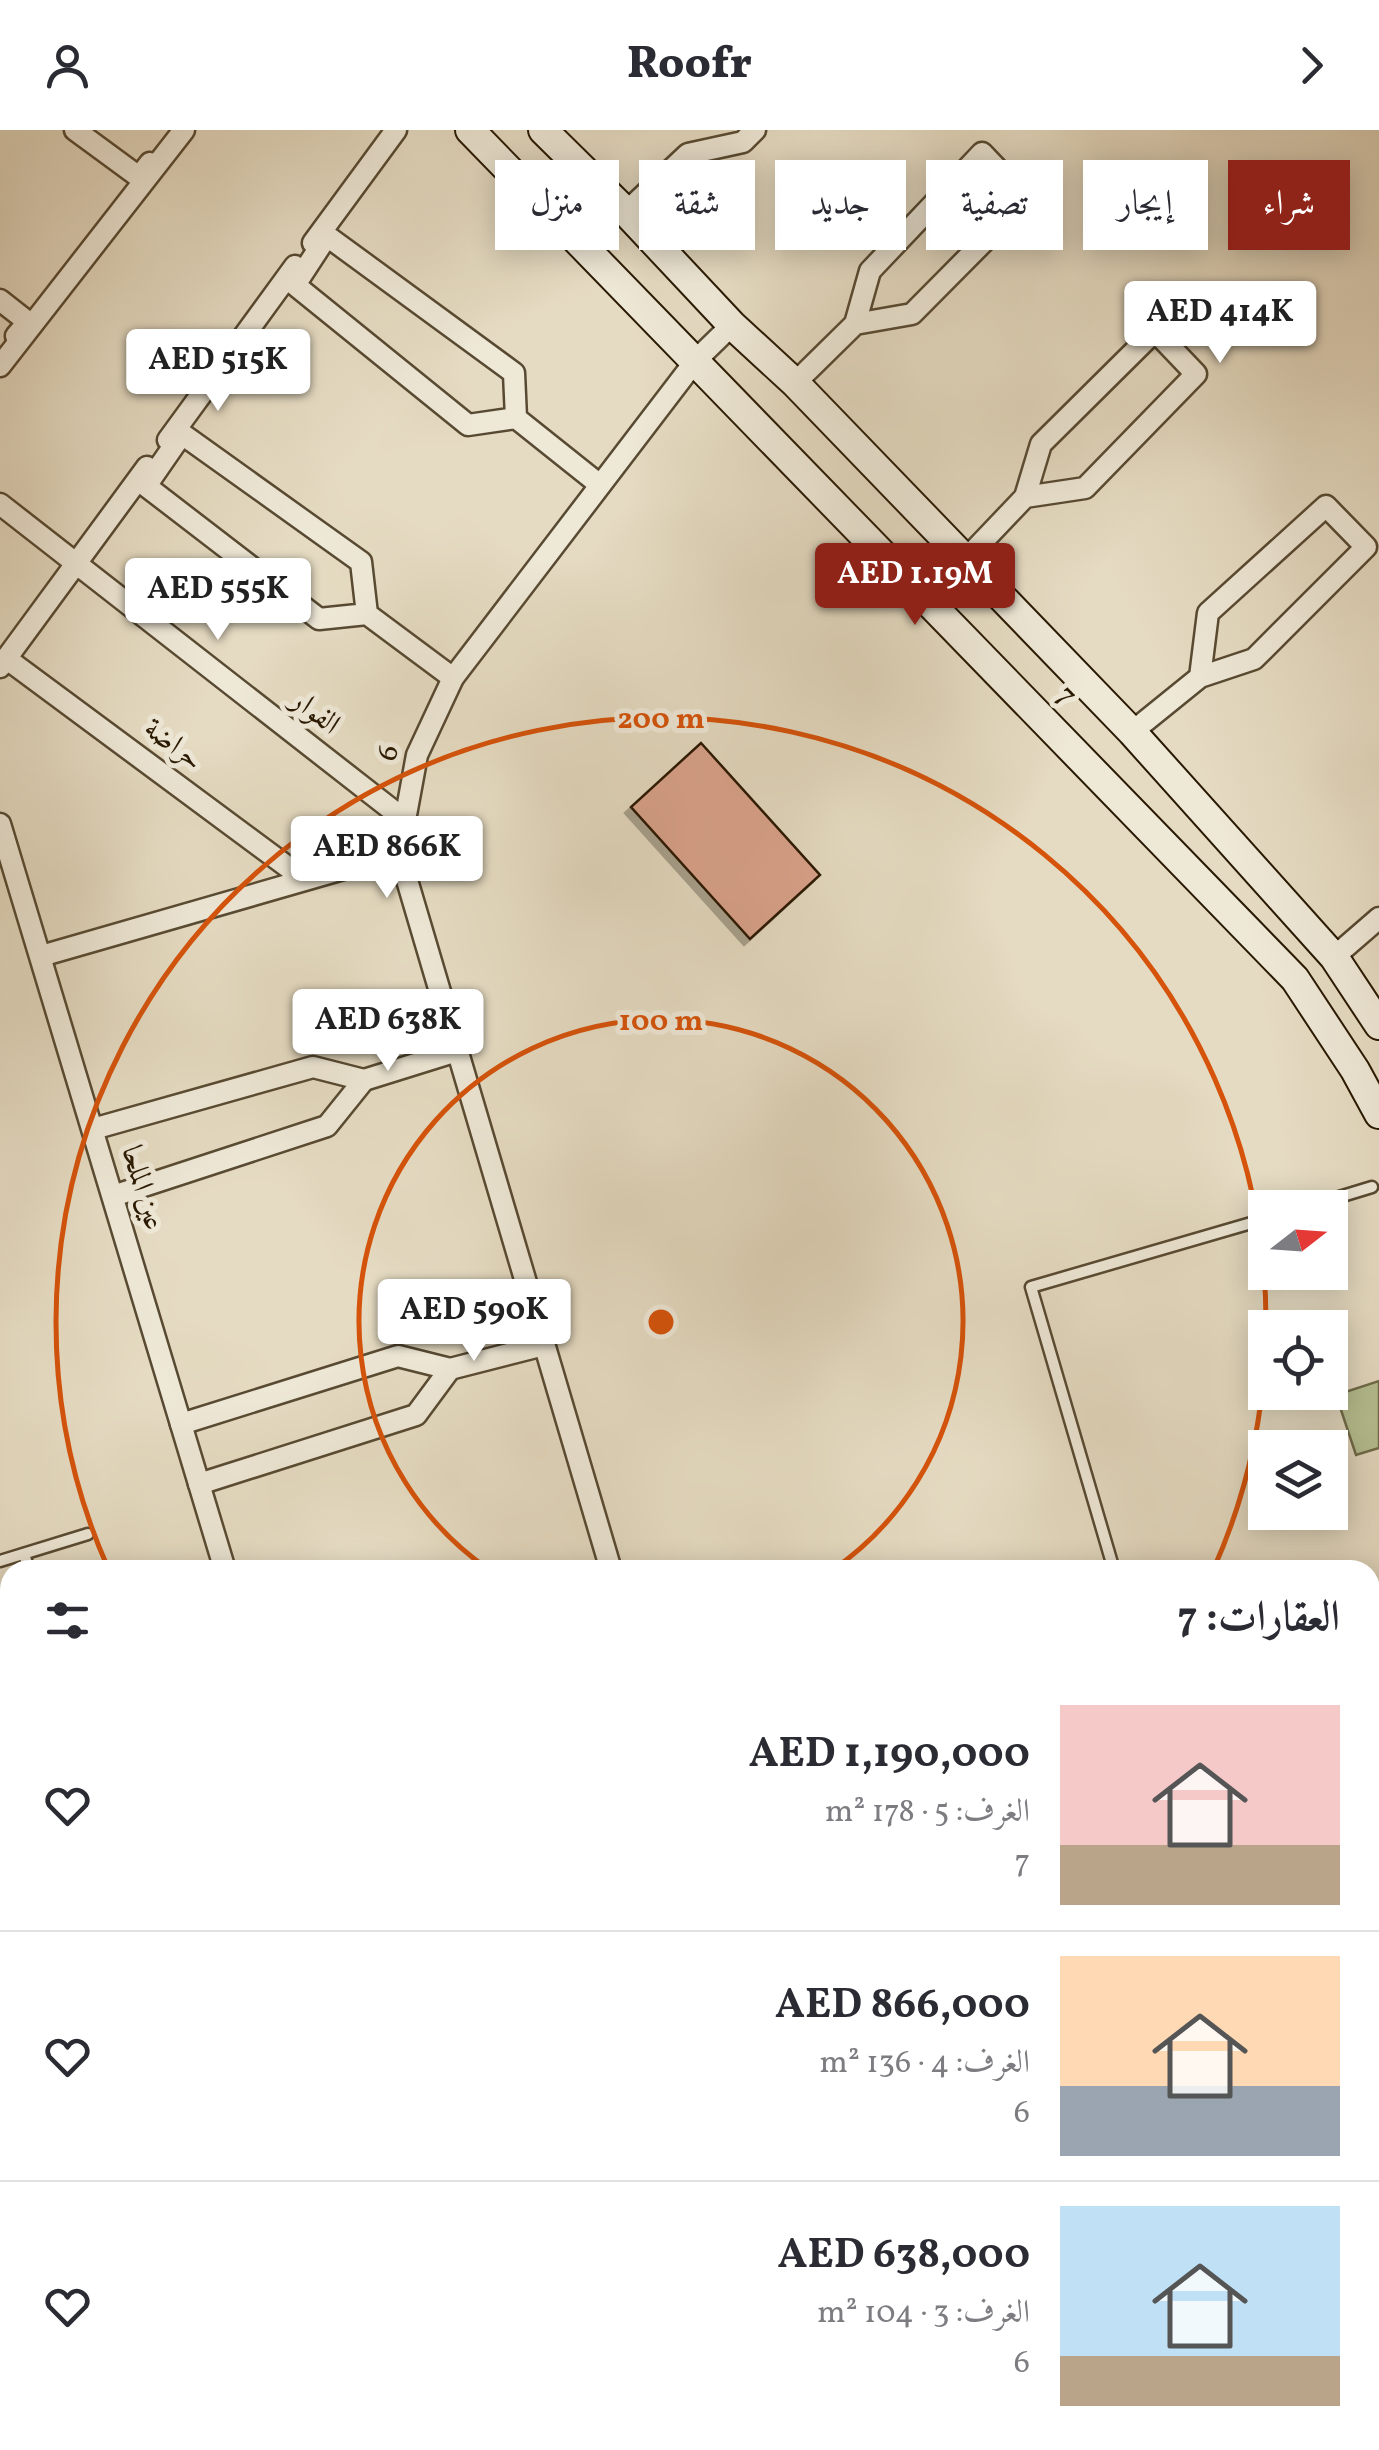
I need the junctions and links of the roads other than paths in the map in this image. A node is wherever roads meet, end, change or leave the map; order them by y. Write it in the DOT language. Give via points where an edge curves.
graph roads {
  1 [pos="75,130"];
  2 [pos="175,130"];
  3 [pos="184,130"];
  4 [pos="396,130"];
  5 [pos="470,130"];
  6 [pos="543,130"];
  7 [pos="694,130"];
  8 [pos="755,130"];
  9 [pos="688,154"];
  10 [pos="626,212"];
  11 [pos="0,300"];
  12 [pos="855,324"];
  13 [pos="732,326"];
  14 [pos="0,358"];
  15 [pos="696,360"];
  16 [pos="0,366"];
  17 [pos="795,383"];
  18 [pos="516,418"];
  19 [pos="600,485"];
  20 [pos="1024,498"];
  21 [pos="0,504"];
  22 [pos="966,559"];
  23 [pos="76,564"];
  24 [pos="368,614"];
  25 [pos="3,663"];
  26 [pos="1200,677"];
  27 [pos="453,678"];
  28 [pos="1132,732"];
  29 [pos="405,820"];
  30 [pos="0,824"];
  31 [pos="398,853"];
  32 [pos="304,879"];
  33 [pos="1379,918"];
  34 [pos="42,956"];
  35 [pos="1334,956"];
  36 [pos="1379,1026"];
  37 [pos="458,1051"];
  38 [pos="364,1080"];
  39 [pos="1379,1114"];
  40 [pos="93,1129"];
  41 [pos="1372,1188"];
  42 [pos="1348,1195"];
  43 [pos="113,1196"];
  44 [pos="1248,1224"];
  45 [pos="544,1345"];
  46 [pos="450,1369"];
  47 [pos="181,1424"];
  48 [pos="199,1484"];
  49 [pos="88,1534"];
  50 [pos="24,1554"];
  51 [pos="3,1560"];
  52 [pos="26,1560"];
  53 [pos="222,1560"];
  54 [pos="608,1560"];
  55 [pos="1111,1560"];
  1 -- 2 [label="street" via="139,177"];
  3 -- 16 [label="street"];
  4 -- 23 [label="street"];
  5 -- 15 [label="street, 7"];
  6 -- 10 [label="street, 7"];
  7 -- 9 [label="street"];
  8 -- 9 [label="street" via="743,142"];
  9 -- 10 [label="street"];
  10 -- 13 [label="street, 7"];
  11 -- 14 [label="street" via="28,322"];
  12 -- 12 [label="street" via="912,314 1026,199 982,154 870,271"];
  12 -- 17 [label="street"];
  13 -- 15 [label="street, 6"];
  13 -- 17 [label="street, 7"];
  15 -- 19 [label="street, 6"];
  15 -- 39 [label="street, 7" via="1295,980"];
  17 -- 22 [label="street, 7"];
  18 -- 18 [label="street" via="514,373 327,236 295,285 468,425"];
  18 -- 19 [label="street"];
  19 -- 27 [label="street, 6"];
  20 -- 20 [label="street" via="1085,488 1196,374 1155,332 1041,444"];
  20 -- 22 [label="street"];
  21 -- 23 [label="street, الفوار"];
  22 -- 28 [label="street, 7"];
  23 -- 25 [label="street"];
  23 -- 29 [label="street, الفوار"];
  24 -- 24 [label="street" via="361,562 182,434 146,486 319,619"];
  24 -- 27 [label="street"];
  25 -- 32 [label="street, حراضة"];
  26 -- 26 [label="street" via="1254,659 1366,547 1326,506 1208,613"];
  26 -- 28 [label="street"];
  27 -- 29 [label="street, 6" via="417,755"];
  28 -- 35 [label="street, 7"];
  29 -- 31 [label="street, 6"];
  30 -- 34 [label="street, عين الملحا"];
  31 -- 32 [label="street"];
  31 -- 37 [label="street, 6"];
  32 -- 34 [label="street"];
  33 -- 35 [label="street"];
  34 -- 40 [label="street, عين الملحا"];
  35 -- 36 [label="street, 7"];
  37 -- 38 [label="street"];
  37 -- 45 [label="street, 6"];
  38 -- 40 [label="street" via="313,1067"];
  38 -- 43 [label="street" via="328,1126"];
  40 -- 43 [label="street, عين الملحا"];
  41 -- 42 [label="lane"];
  43 -- 47 [label="street, عين الملحا"];
  44 -- 55 [label="lane" via="1031,1287"];
  45 -- 46 [label="street"];
  45 -- 54 [label="street, 6"];
  46 -- 47 [label="street" via="398,1356"];
  46 -- 48 [label="street" via="416,1416"];
  47 -- 48 [label="street, عين الملحا"];
  48 -- 53 [label="street, عين الملحا"];
  49 -- 50 [label="lane"];
  50 -- 51 [label="lane"];
  50 -- 52 [label="lane"];
}
